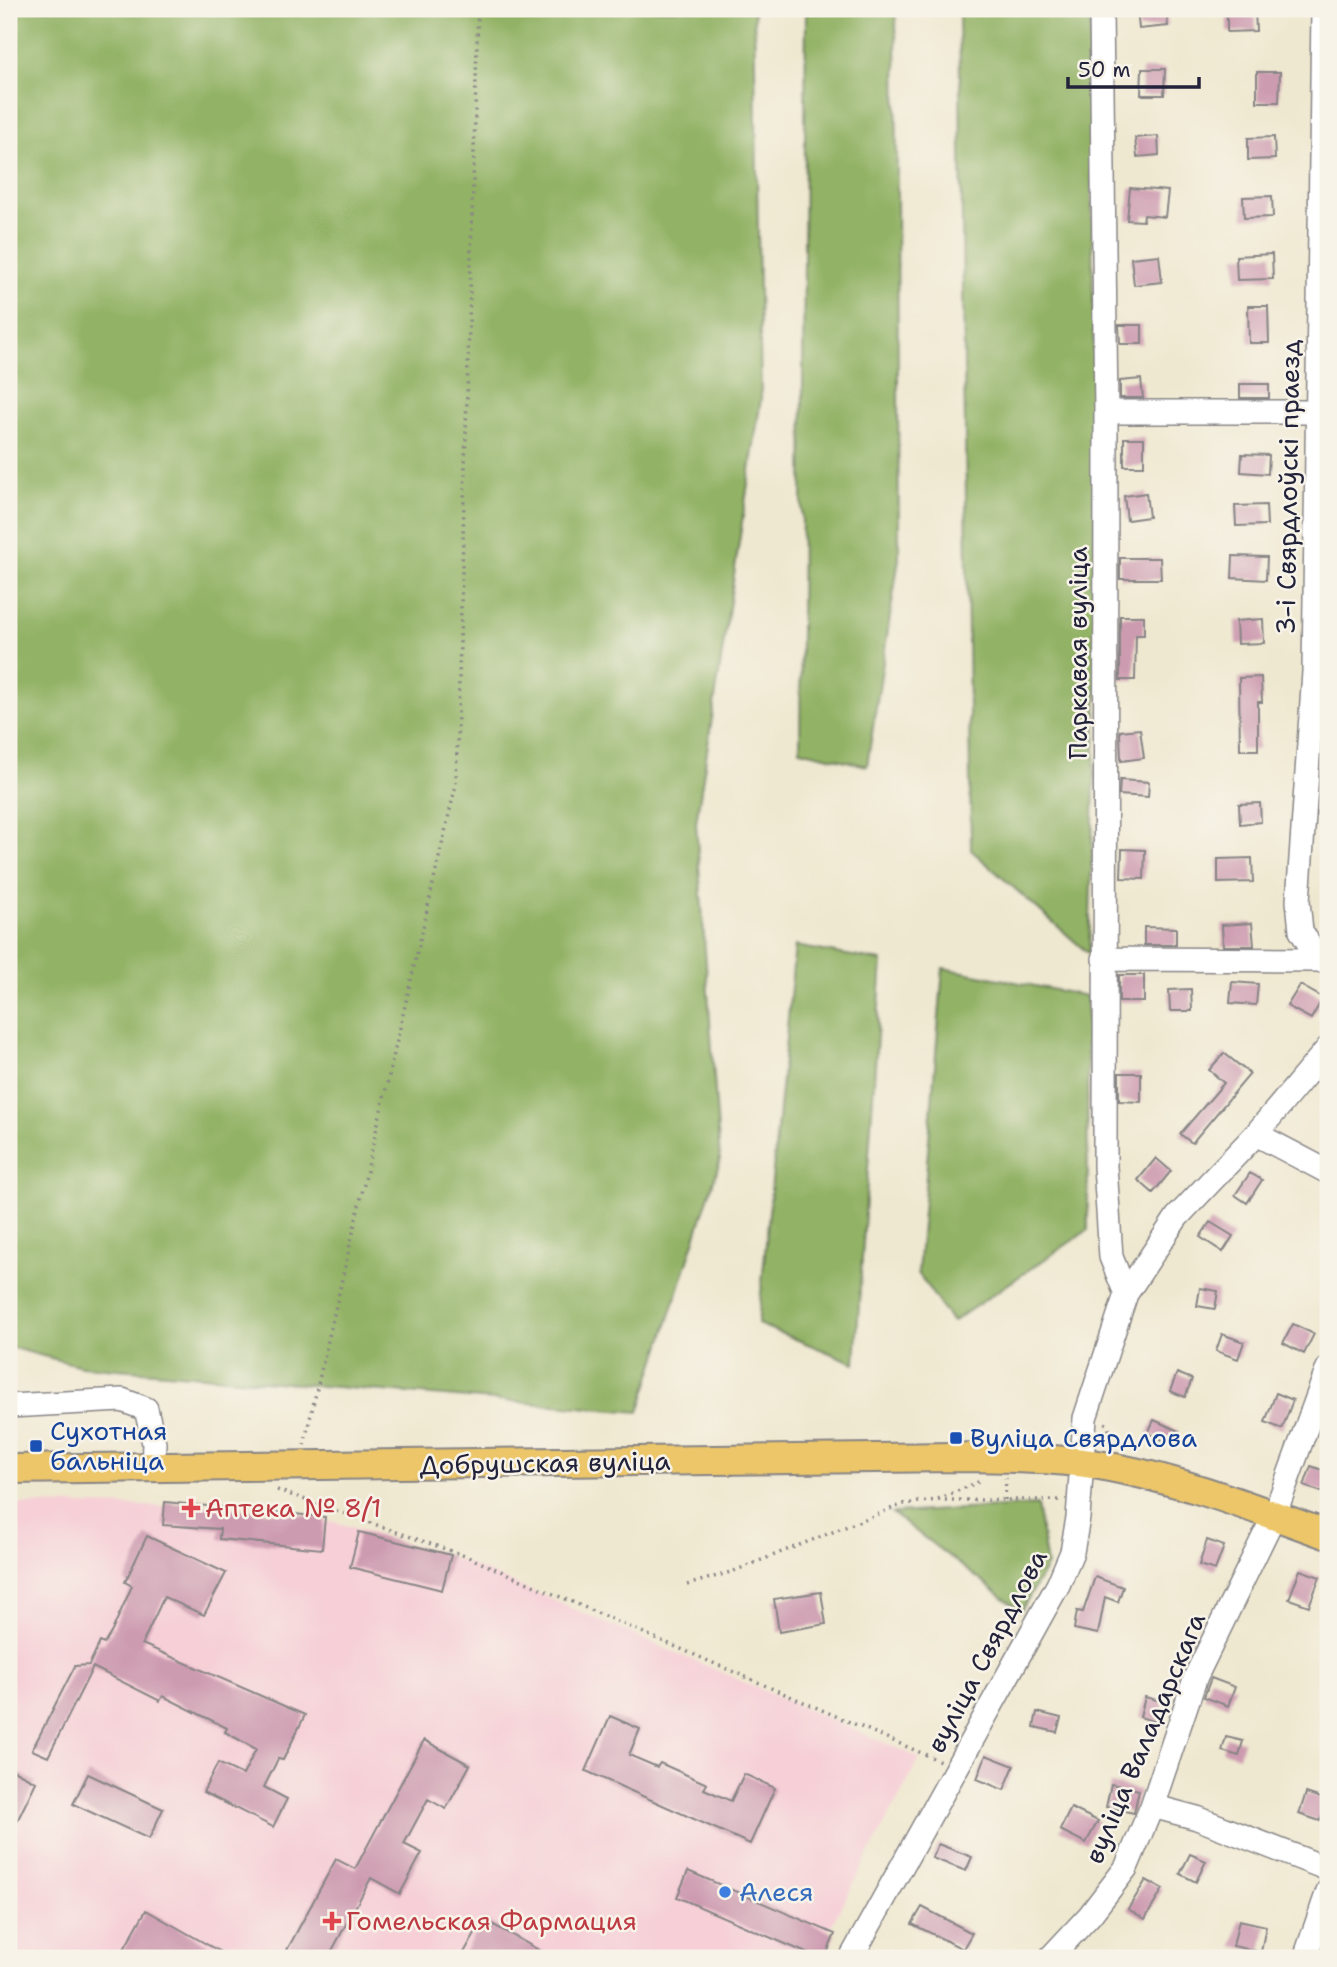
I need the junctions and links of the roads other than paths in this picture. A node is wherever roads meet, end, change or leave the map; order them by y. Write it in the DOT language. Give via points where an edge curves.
graph roads {
  1 [pos="1101,9"];
  2 [pos="1322,9"];
  3 [pos="1106,412"];
  4 [pos="1318,412"];
  5 [pos="1321,672"];
  6 [pos="1104,959"];
  7 [pos="1324,961"];
  8 [pos="1328,1048"];
  9 [pos="1256,1134"];
  10 [pos="1328,1172"];
  11 [pos="1126,1294"];
  12 [pos="1328,1368"];
  13 [pos="9,1406"];
  14 [pos="1081,1463"];
  15 [pos="153,1467"];
  16 [pos="9,1469"];
  17 [pos="1274,1516"];
  18 [pos="1328,1535"];
  19 [pos="1152,1806"];
  20 [pos="1328,1869"];
  21 [pos="1328,1891"];
  22 [pos="851,1958"];
  23 [pos="1050,1958"];
  24 [pos="1305,1958"];
  1 -- 3 [label="street, Паркавая вуліца"];
  2 -- 4 [label="street, 3-і Свярдлоўскі праезд"];
  3 -- 4 [label="street"];
  3 -- 6 [label="street, Паркавая вуліца"];
  4 -- 5 [label="street, 3-і Свярдлоўскі праезд"];
  5 -- 7 [label="street, 3-і Свярдлоўскі праезд" via="1298,901 1301,931"];
  6 -- 7 [label="street"];
  6 -- 11 [label="street, Паркавая вуліца" via="1111,1256"];
  8 -- 9 [label="street, вуліца Свярдлова"];
  9 -- 10 [label="street"];
  9 -- 11 [label="street, вуліца Свярдлова" via="1177,1217"];
  11 -- 14 [label="street, вуліца Свярдлова" via="1085,1418"];
  12 -- 17 [label="street, вуліца Валадарскага"];
  13 -- 15 [label="street" via="122,1400 146,1409 154,1443"];
  14 -- 15 [label="main road, Добрушская вуліца" via="955,1457"];
  14 -- 17 [label="main road, Добрушская вуліца" via="1180,1484"];
  14 -- 22 [label="street, вуліца Свярдлова" via="1072,1552 1058,1585"];
  15 -- 16 [label="main road, Добрушская вуліца"];
  17 -- 18 [label="main road, Добрушская вуліца"];
  17 -- 19 [label="street, вуліца Валадарскага" via="1196,1676"];
  19 -- 20 [label="street" via="1196,1818"];
  19 -- 23 [label="street, вуліца Валадарскага" via="1126,1868"];
  21 -- 24 [label="street"];
}
